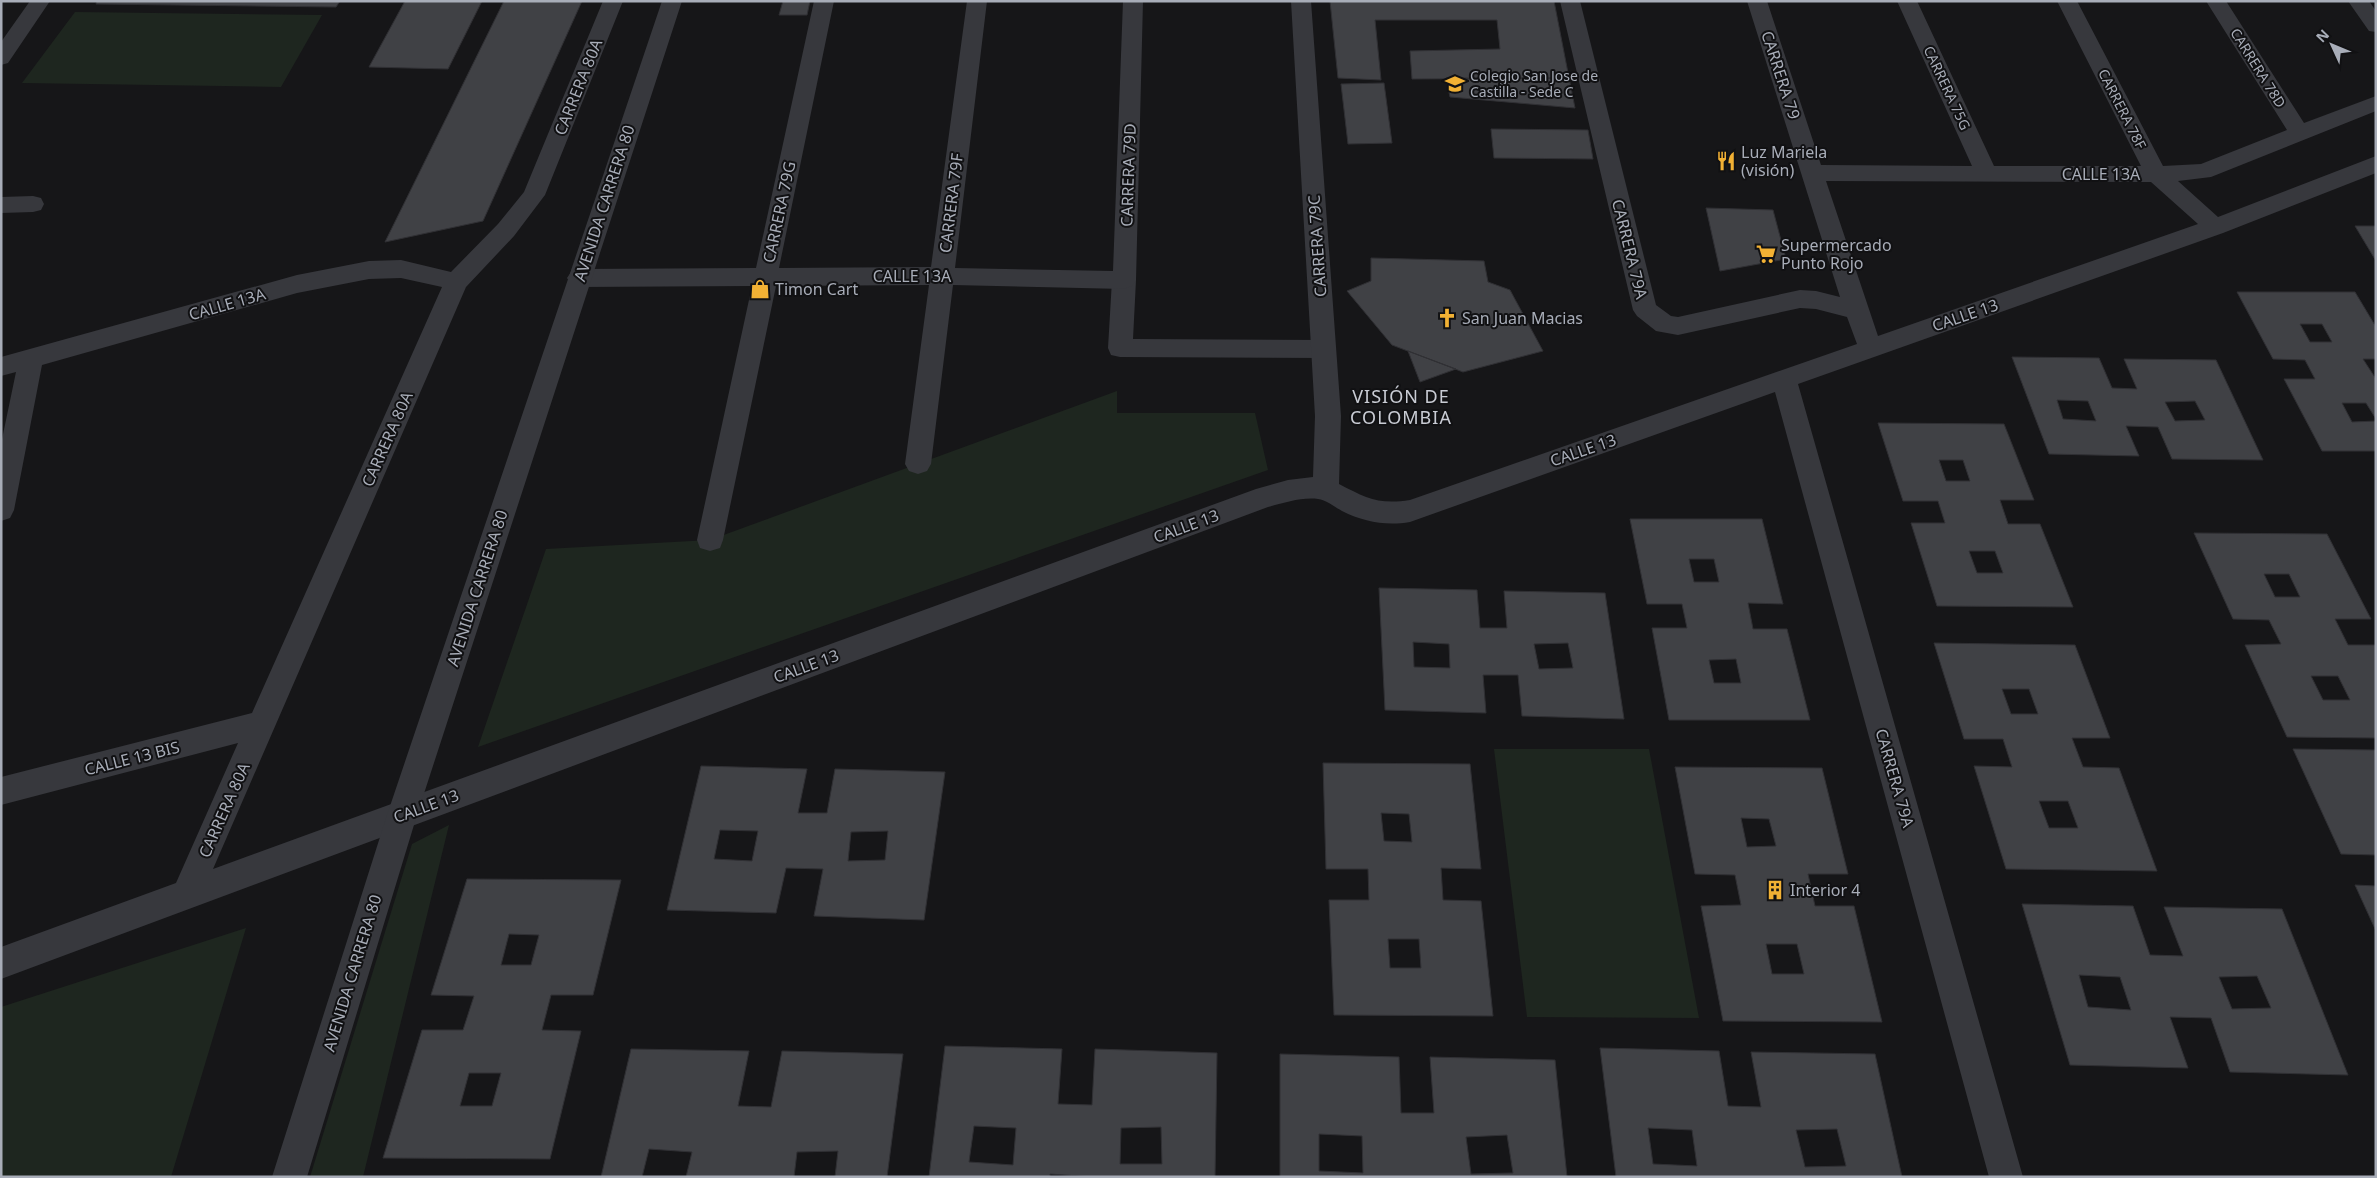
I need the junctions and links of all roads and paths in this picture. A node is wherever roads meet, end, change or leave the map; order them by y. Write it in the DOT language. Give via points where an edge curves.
graph roads {
  1 [pos="40,1"];
  2 [pos="612,1"];
  3 [pos="672,1"];
  4 [pos="824,1"];
  5 [pos="976,1"];
  6 [pos="1133,1"];
  7 [pos="1301,1"];
  8 [pos="1570,1"];
  9 [pos="1757,1"];
  10 [pos="1907,1"];
  11 [pos="2066,1"];
  12 [pos="2216,1"];
  13 [pos="2358,1"];
  14 [pos="2376,26"];
  15 [pos="1,58"];
  16 [pos="2376,103"];
  17 [pos="2300,134"];
  18 [pos="2376,164"];
  19 [pos="1813,173"];
  20 [pos="1987,174"];
  21 [pos="2156,174"];
  22 [pos="33,204"];
  23 [pos="1,205"];
  24 [pos="2215,227"];
  25 [pos="942,276"];
  26 [pos="765,277"];
  27 [pos="580,278"];
  28 [pos="1124,280"];
  29 [pos="456,282"];
  30 [pos="1856,310"];
  31 [pos="1324,348"];
  32 [pos="1871,348"];
  33 [pos="31,358"];
  34 [pos="1,367"];
  35 [pos="1784,379"];
  36 [pos="918,464"];
  37 [pos="1326,490"];
  38 [pos="1,510"];
  39 [pos="710,540"];
  40 [pos="262,724"];
  41 [pos="1,791"];
  42 [pos="402,815"];
  43 [pos="186,894"];
  44 [pos="1,963"];
  45 [pos="289,1177"];
  46 [pos="2006,1177"];
  1 -- 15 [label="street"];
  2 -- 29 [label="street, CARRERA 80A" via="534,195 506,230"];
  3 -- 27 [label="street, AVENIDA CARRERA 80"];
  4 -- 26 [label="street, CARRERA 79G"];
  5 -- 25 [label="street, CARRERA 79F"];
  6 -- 28 [label="street, CARRERA 79D"];
  7 -- 31 [label="street, CARRERA 79C"];
  8 -- 30 [label="street, CARRERA 79A" via="1645,310 1665,325 1678,326 1800,299"];
  9 -- 19 [label="street, CARRERA 79"];
  10 -- 20 [label="street, CARRERA 75G"];
  11 -- 21 [label="street, CARRERA 78F"];
  12 -- 17 [label="street, CARRERA 78D"];
  13 -- 14 [label="street"];
  16 -- 17 [label="street, CALLE 13A"];
  17 -- 21 [label="street, CALLE 13A" via="2203,172"];
  18 -- 24 [label="street, CALLE 13"];
  19 -- 20 [label="street, CALLE 13A"];
  19 -- 30 [label="street, CARRERA 79"];
  20 -- 21 [label="street, CALLE 13A"];
  21 -- 24 [label="street, CARRERA 78F"];
  22 -- 23 [label="street"];
  24 -- 32 [label="street, CALLE 13"];
  25 -- 26 [label="street, CALLE 13A"];
  25 -- 28 [label="street, CALLE 13A"];
  25 -- 36 [label="street, CARRERA 79F"];
  26 -- 27 [label="street, CALLE 13A"];
  26 -- 39 [label="street, CARRERA 79G"];
  27 -- 42 [label="street, AVENIDA CARRERA 80"];
  28 -- 31 [label="street, CARRERA 79D" via="1120,348"];
  29 -- 33 [label="street, CALLE 13A" via="402,269 369,270 297,284"];
  29 -- 40 [label="street, CARRERA 80A"];
  30 -- 32 [label="street, CARRERA 79"];
  31 -- 37 [label="street, CARRERA 79C" via="1328,416"];
  32 -- 35 [label="street, CALLE 13"];
  33 -- 34 [label="street, CALLE 13A"];
  33 -- 38 [label="street"];
  35 -- 37 [label="street, CALLE 13" via="1410,511 1374,513"];
  35 -- 46 [label="street, CARRERA 79A"];
  37 -- 42 [label="street, CALLE 13" via="1292,490 1265,497"];
  40 -- 41 [label="street, CALLE 13 BIS"];
  40 -- 43 [label="street, CARRERA 80A"];
  42 -- 43 [label="street, CALLE 13"];
  42 -- 45 [label="street, AVENIDA CARRERA 80"];
  43 -- 44 [label="street, CALLE 13"];
}
